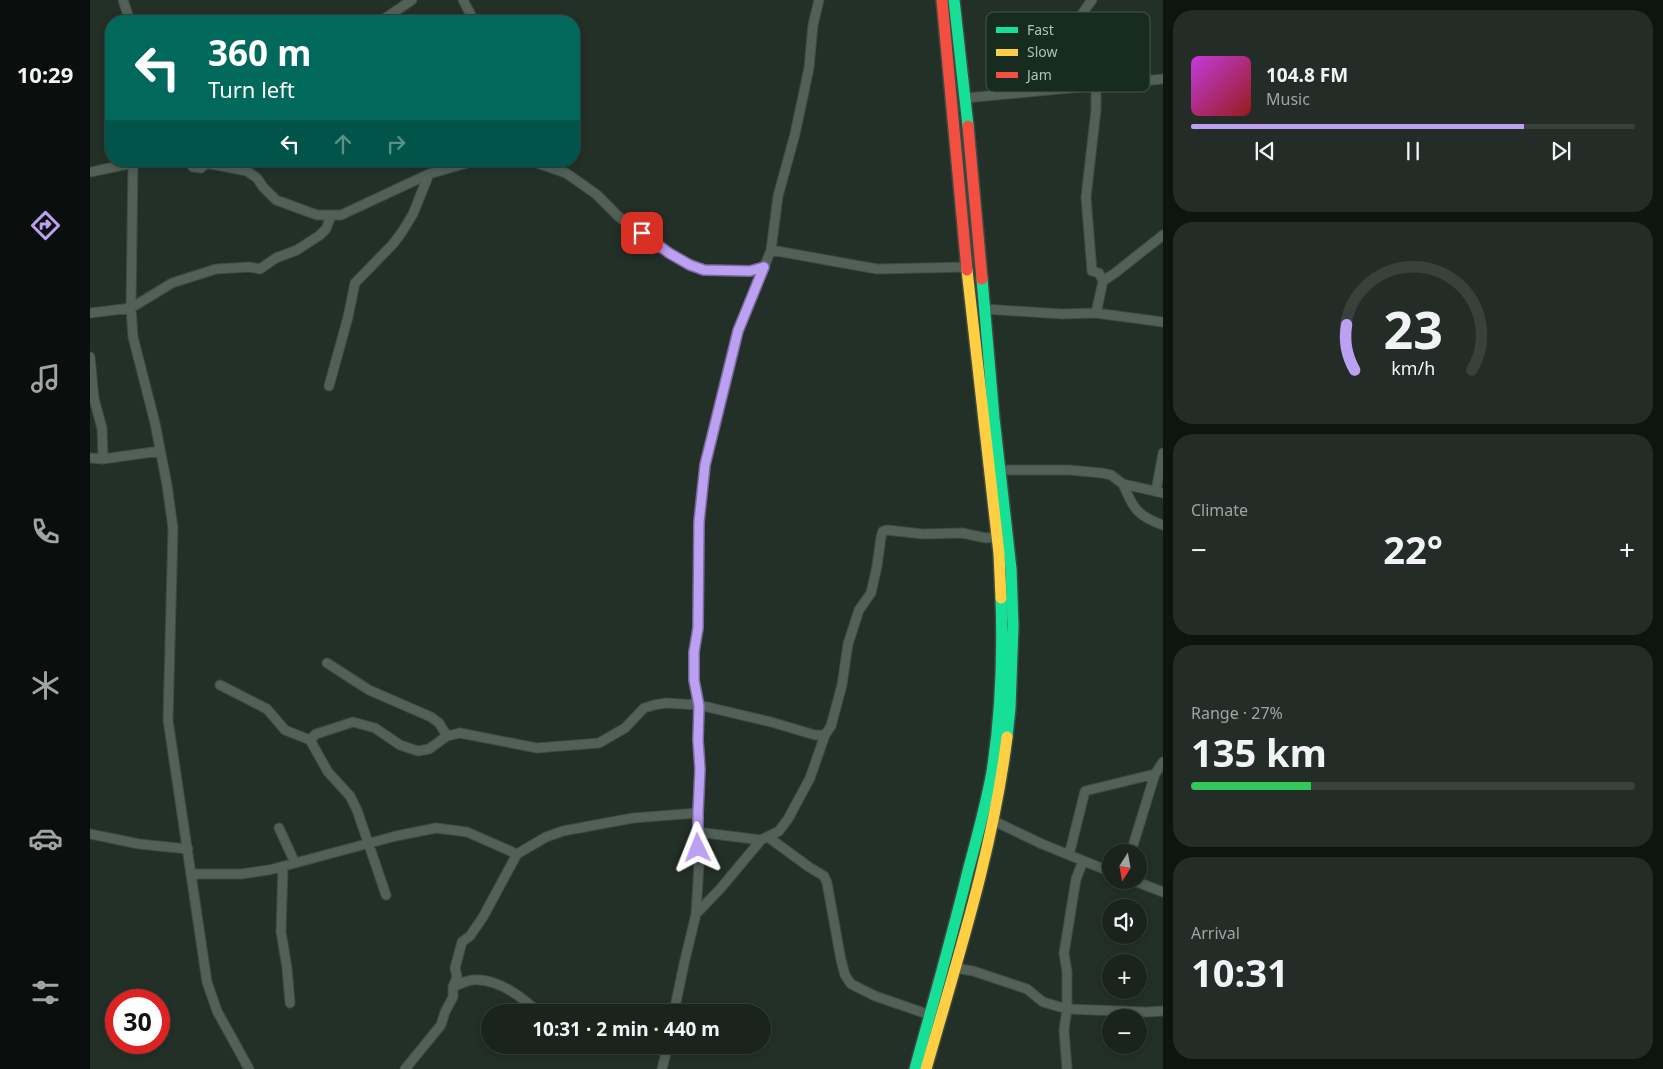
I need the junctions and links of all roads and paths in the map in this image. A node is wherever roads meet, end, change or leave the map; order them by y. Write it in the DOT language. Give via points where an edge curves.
graph roads {
  1 [pos="123,0"];
  2 [pos="412,0"];
  3 [pos="463,0"];
  4 [pos="819,0"];
  5 [pos="942,0"];
  6 [pos="954,0"];
  7 [pos="1092,0"];
  8 [pos="1083,12"];
  9 [pos="128,15"];
  10 [pos="390,15"];
  11 [pos="471,15"];
  12 [pos="1163,80"];
  13 [pos="1150,81"];
  14 [pos="1030,92"];
  15 [pos="1096,92"];
  16 [pos="966,98"];
  17 [pos="111,167"];
  18 [pos="132,167"];
  19 [pos="226,167"];
  20 [pos="453,167"];
  21 [pos="548,167"];
  22 [pos="90,172"];
  23 [pos="429,174"];
  24 [pos="331,216"];
  25 [pos="1163,235"];
  26 [pos="771,250"];
  27 [pos="764,267"];
  28 [pos="967,267"];
  29 [pos="1103,281"];
  30 [pos="131,308"];
  31 [pos="985,309"];
  32 [pos="90,313"];
  33 [pos="1096,313"];
  34 [pos="1163,322"];
  35 [pos="90,357"];
  36 [pos="329,386"];
  37 [pos="160,451"];
  38 [pos="1163,454"];
  39 [pos="90,458"];
  40 [pos="103,460"];
  41 [pos="1002,470"];
  42 [pos="1123,484"];
  43 [pos="1160,492"];
  44 [pos="1163,525"];
  45 [pos="997,537"];
  46 [pos="327,663"];
  47 [pos="220,685"];
  48 [pos="699,706"];
  49 [pos="825,734"];
  50 [pos="447,736"];
  51 [pos="310,740"];
  52 [pos="1163,762"];
  53 [pos="1155,774"];
  54 [pos="698,813"];
  55 [pos="994,821"];
  56 [pos="279,828"];
  57 [pos="697,832"];
  58 [pos="90,834"];
  59 [pos="764,839"];
  60 [pos="369,844"];
  61 [pos="1133,844"];
  62 [pos="188,849"];
  63 [pos="517,854"];
  64 [pos="1069,855"];
  65 [pos="1084,861"];
  66 [pos="295,864"];
  67 [pos="283,867"];
  68 [pos="1102,868"];
  69 [pos="191,874"];
  70 [pos="1148,886"];
  71 [pos="1163,892"];
  72 [pos="386,895"];
  73 [pos="696,914"];
  74 [pos="955,968"];
  75 [pos="453,987"];
  76 [pos="290,1002"];
  77 [pos="529,1004"];
  78 [pos="676,1004"];
  79 [pos="1067,1009"];
  80 [pos="1163,1011"];
  81 [pos="930,1015"];
  82 [pos="666,1054"];
  83 [pos="249,1069"];
  84 [pos="404,1069"];
  85 [pos="662,1069"];
  86 [pos="915,1069"];
  87 [pos="926,1069"];
  88 [pos="1067,1069"];
  1 -- 9 [label="street"];
  2 -- 10 [label="street"];
  3 -- 11 [label="street"];
  4 -- 26 [label="street" via="796,134 778,196"];
  5 -- 28 [label="street"];
  6 -- 16 [label="street"];
  7 -- 8 [label="street"];
  12 -- 13 [label="street"];
  14 -- 16 [label="street"];
  15 -- 29 [label="street" via="1086,197 1092,271 1099,273"];
  16 -- 31 [label="street"];
  17 -- 22 [label="street"];
  18 -- 30 [label="street"];
  19 -- 24 [label="street" via="247,171 276,200 317,215"];
  20 -- 23 [label="street"];
  21 -- 27 [label="street" via="566,173 596,194 619,217 690,265 704,270 750,271"];
  23 -- 24 [label="street" via="341,215"];
  23 -- 36 [label="street" via="402,232 355,283"];
  24 -- 30 [label="street" via="320,235 260,268 232,267 201,273 172,283"];
  25 -- 29 [label="street"];
  26 -- 27 [label="street"];
  26 -- 28 [label="street" via="877,269"];
  27 -- 48 [label="street" via="738,331 705,465 699,522 698,628 694,652 694,680"];
  28 -- 45 [label="street"];
  29 -- 33 [label="street"];
  30 -- 32 [label="street"];
  30 -- 37 [label="street" via="133,337"];
  31 -- 33 [label="street"];
  31 -- 41 [label="street"];
  33 -- 34 [label="street"];
  35 -- 40 [label="street" via="94,399 102,428"];
  37 -- 40 [label="street"];
  37 -- 62 [label="street" via="173,528 168,720"];
  38 -- 43 [label="street"];
  39 -- 40 [label="street"];
  41 -- 42 [label="street" via="1086,470 1111,476"];
  41 -- 55 [label="street" via="1013,626 1010,708"];
  42 -- 43 [label="street"];
  42 -- 44 [label="street" via="1136,511 1147,520"];
  45 -- 49 [label="street" via="883,531 871,593 853,629 831,726"];
  45 -- 81 [label="street" via="1002,632 992,771"];
  46 -- 50 [label="street" via="369,690 431,717"];
  47 -- 51 [label="street" via="267,709 285,730"];
  48 -- 49 [label="street" via="815,735"];
  48 -- 50 [label="street" via="666,703 644,708 625,728 599,743 537,748 460,733"];
  48 -- 54 [label="street"];
  49 -- 59 [label="street" via="810,778 788,819 779,831"];
  50 -- 51 [label="street" via="429,749 418,751 400,745 376,728 353,722 316,734"];
  51 -- 60 [label="street" via="328,772 350,796"];
  52 -- 53 [label="street"];
  53 -- 61 [label="street"];
  53 -- 64 [label="street" via="1085,792"];
  54 -- 57 [label="street"];
  54 -- 63 [label="street" via="632,818 563,831"];
  55 -- 64 [label="street"];
  55 -- 74 [label="street"];
  56 -- 66 [label="street"];
  57 -- 59 [label="street"];
  57 -- 73 [label="street"];
  58 -- 62 [label="street"];
  59 -- 73 [label="street"];
  59 -- 81 [label="street" via="824,876 828,883 841,960 851,984"];
  60 -- 63 [label="street" via="446,828 467,832"];
  60 -- 66 [label="street"];
  60 -- 72 [label="street"];
  62 -- 69 [label="street"];
  63 -- 75 [label="street" via="483,917 462,942"];
  64 -- 65 [label="street"];
  65 -- 68 [label="street"];
  65 -- 79 [label="street" via="1076,879 1064,953"];
  66 -- 67 [label="street"];
  67 -- 69 [label="street" via="241,874"];
  67 -- 76 [label="street" via="281,932"];
  69 -- 83 [label="street" via="206,982 217,1011"];
  70 -- 71 [label="street"];
  73 -- 78 [label="street"];
  74 -- 79 [label="street" via="1027,989 1043,1002"];
  74 -- 87 [label="street"];
  75 -- 77 [label="street" via="471,980 490,983 516,993"];
  75 -- 84 [label="street" via="453,997 441,1025"];
  79 -- 80 [label="street"];
  79 -- 88 [label="street" via="1064,1030"];
  81 -- 86 [label="street"];
  82 -- 85 [label="street"];
}
